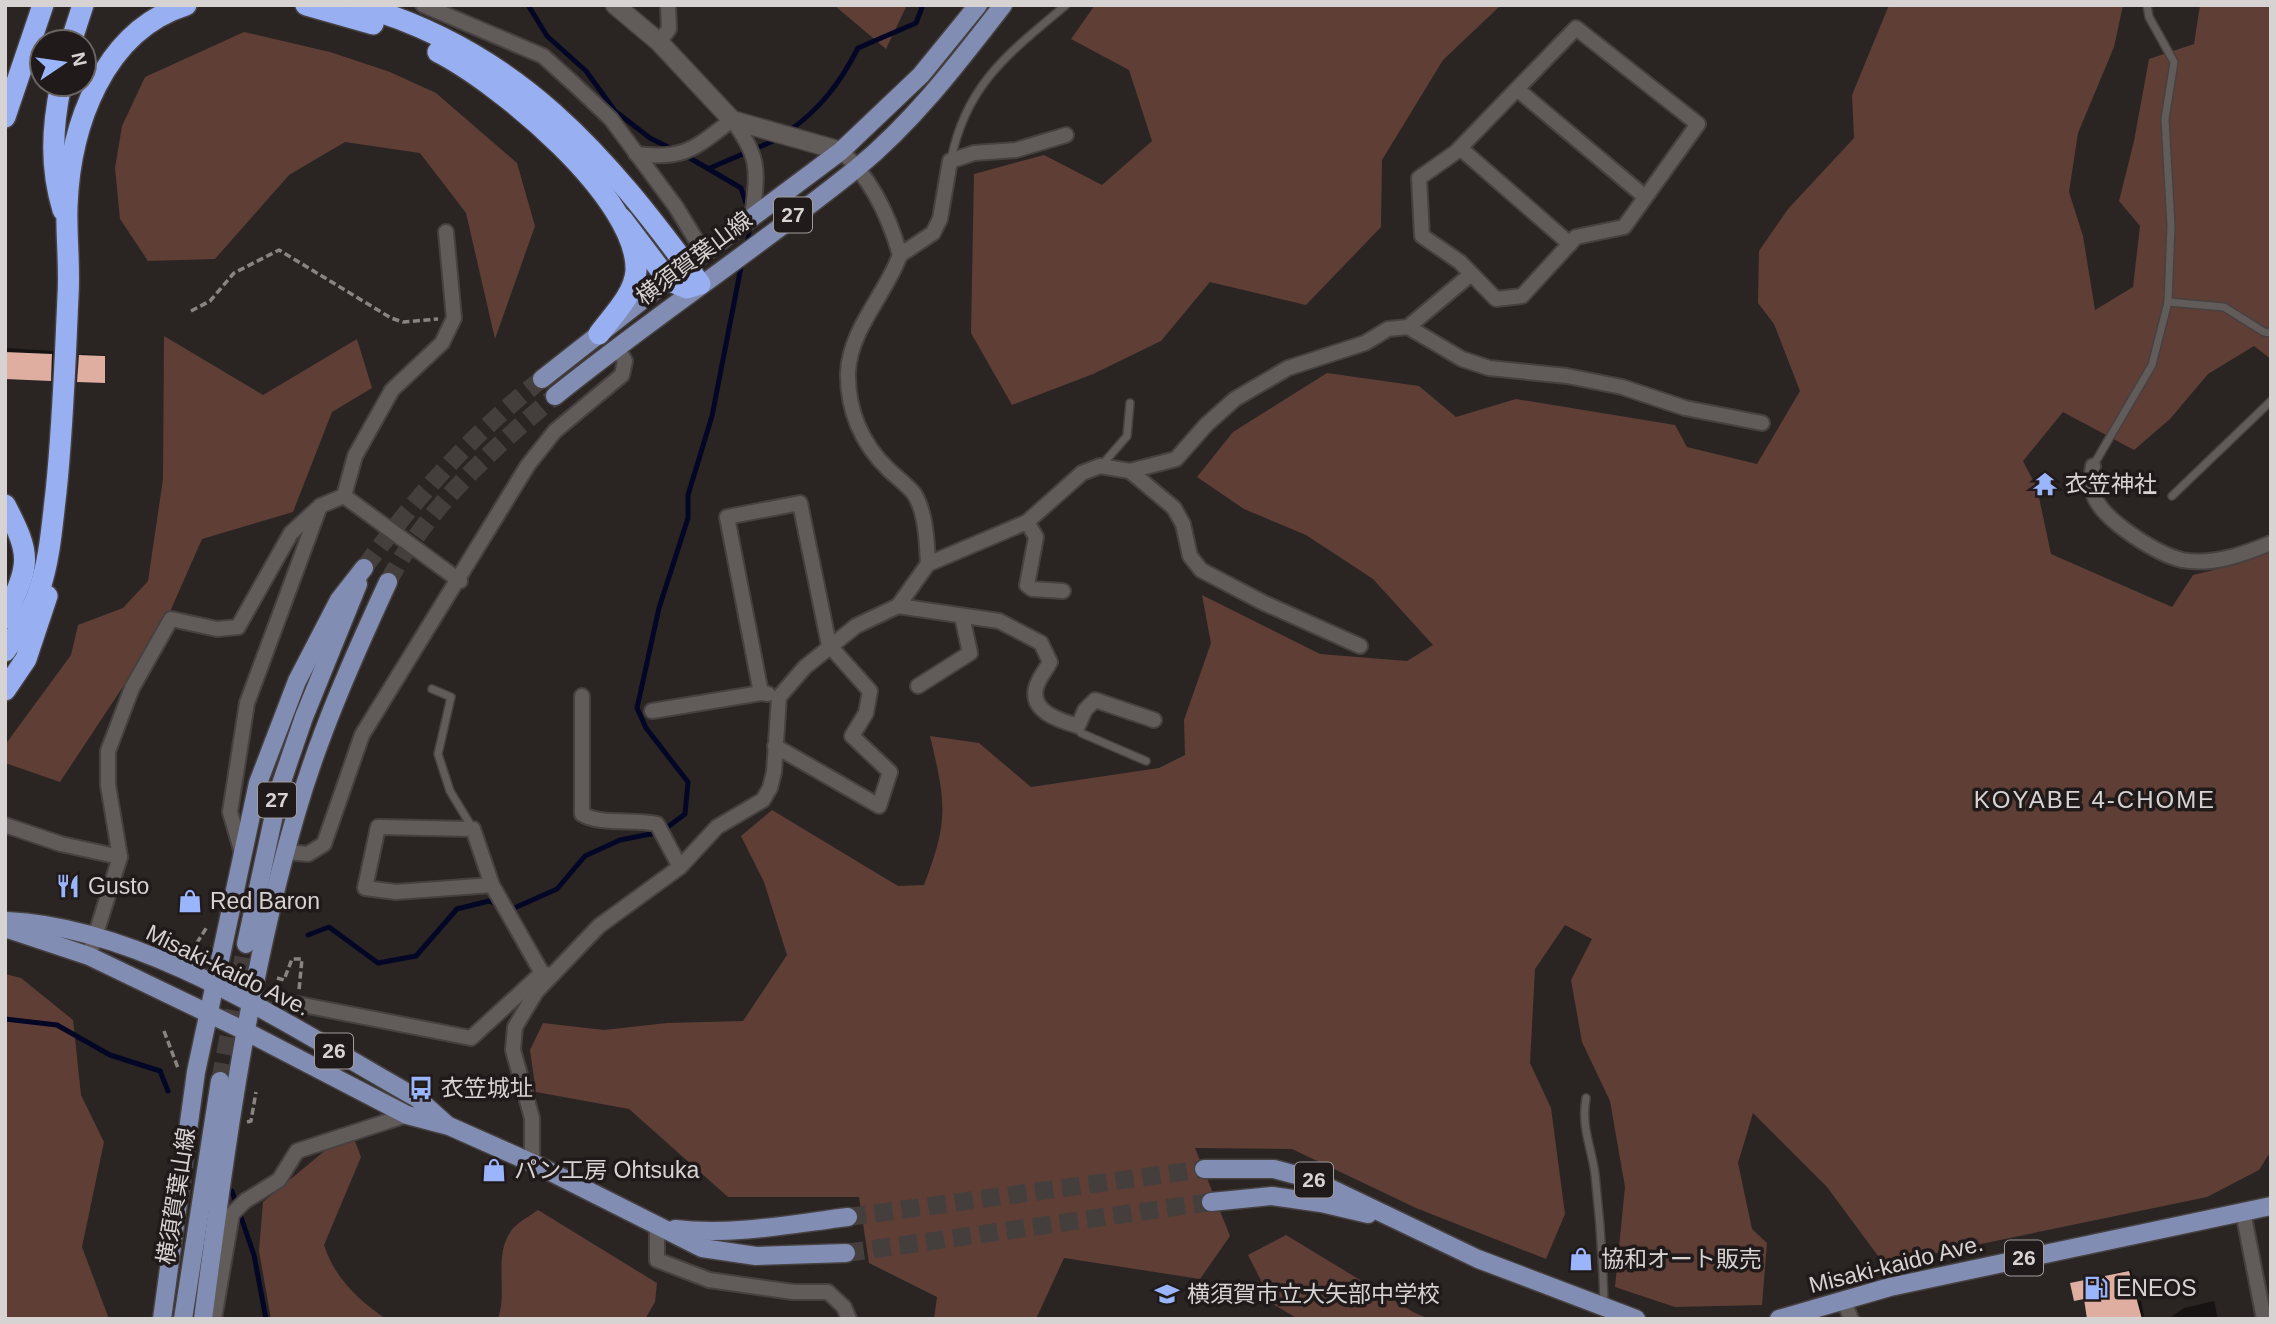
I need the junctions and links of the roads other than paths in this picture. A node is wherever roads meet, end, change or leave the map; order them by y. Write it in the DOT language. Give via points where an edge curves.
graph roads {
  1 [pos="43,5"];
  2 [pos="83,5"];
  3 [pos="186,5"];
  4 [pos="306,5"];
  5 [pos="357,5"];
  6 [pos="424,5"];
  7 [pos="615,5"];
  8 [pos="978,5"];
  9 [pos="1003,5"];
  10 [pos="1066,5"];
  11 [pos="2147,5"];
  12 [pos="668,6"];
  13 [pos="76,28"];
  14 [pos="659,42"];
  15 [pos="1517,89"];
  16 [pos="58,98"];
  17 [pos="5,117"];
  18 [pos="733,120"];
  19 [pos="1066,135"];
  20 [pos="1460,148"];
  21 [pos="841,150"];
  22 [pos="636,154"];
  23 [pos="950,161"];
  24 [pos="859,166"];
  25 [pos="1644,196"];
  26 [pos="622,219"];
  27 [pos="752,219"];
  28 [pos="67,222"];
  29 [pos="446,232"];
  30 [pos="1570,244"];
  31 [pos="900,255"];
  32 [pos="696,259"];
  33 [pos="1470,275"];
  34 [pos="668,280"];
  35 [pos="700,284"];
  36 [pos="2168,302"];
  37 [pos="1408,327"];
  38 [pos="2271,333"];
  39 [pos="599,334"];
  40 [pos="617,347"];
  41 [pos="542,379"];
  42 [pos="555,396"];
  43 [pos="2271,401"];
  44 [pos="1130,403"];
  45 [pos="1762,423"];
  46 [pos="61,441"];
  47 [pos="1100,466"];
  48 [pos="2093,467"];
  49 [pos="1130,471"];
  50 [pos="344,496"];
  51 [pos="2172,496"];
  52 [pos="5,505"];
  53 [pos="320,506"];
  54 [pos="1027,522"];
  55 [pos="2271,543"];
  56 [pos="928,564"];
  57 [pos="460,581"];
  58 [pos="1063,591"];
  59 [pos="898,607"];
  60 [pos="962,616"];
  61 [pos="5,618"];
  62 [pos="829,645"];
  63 [pos="1360,646"];
  64 [pos="5,650"];
  65 [pos="329,662"];
  66 [pos="918,686"];
  67 [pos="432,689"];
  68 [pos="5,690"];
  69 [pos="761,693"];
  70 [pos="582,696"];
  71 [pos="779,697"];
  72 [pos="652,711"];
  73 [pos="1154,720"];
  74 [pos="1078,726"];
  75 [pos="775,746"];
  76 [pos="1146,761"];
  77 [pos="5,825"];
  78 [pos="473,830"];
  79 [pos="286,852"];
  80 [pos="242,853"];
  81 [pos="120,858"];
  82 [pos="680,867"];
  83 [pos="492,885"];
  84 [pos="5,921"];
  85 [pos="5,928"];
  86 [pos="96,936"];
  87 [pos="246,944"];
  88 [pos="89,956"];
  89 [pos="546,974"];
  90 [pos="213,986"];
  91 [pos="298,1004"];
  92 [pos="252,1006"];
  93 [pos="207,1014"];
  94 [pos="247,1032"];
  95 [pos="220,1081"];
  96 [pos="1586,1098"];
  97 [pos="407,1115"];
  98 [pos="449,1126"];
  99 [pos="532,1163"];
  100 [pos="1203,1169"];
  101 [pos="1274,1169"];
  102 [pos="1272,1196"];
  103 [pos="1211,1202"];
  104 [pos="2271,1206"];
  105 [pos="2242,1212"];
  106 [pos="848,1217"];
  107 [pos="657,1227"];
  108 [pos="1415,1229"];
  109 [pos="846,1252"];
  110 [pos="1844,1301"];
  111 [pos="1604,1306"];
  112 [pos="162,1319"];
  113 [pos="183,1319"];
  114 [pos="203,1319"];
  115 [pos="214,1319"];
  116 [pos="849,1319"];
  117 [pos="1636,1319"];
  118 [pos="1779,1319"];
  119 [pos="1850,1319"];
  120 [pos="2264,1319"];
  1 -- 17 [label="highway"];
  2 -- 13 [label="highway"];
  3 -- 28 [label="highway" via="134,33 103,72 79,134"];
  4 -- 26 [label="highway" via="364,20 463,67 554,141 599,187"];
  5 -- 32 [label="highway" via="447,41 513,78 582,137"];
  6 -- 22 [label="street" via="543,56 611,119"];
  7 -- 14 [label="street"];
  8 -- 21 [label="main road, 横須賀葉山線 / 27" via="921,75"];
  9 -- 24 [label="main road, 横須賀葉山線 / 27" via="938,89"];
  10 -- 23 [label="lane" via="988,74 967,106"];
  11 -- 36 [label="lane" via="2174,62 2165,119 2171,226"];
  12 -- 14 [label="street" via="669,29"];
  14 -- 18 [label="street"];
  15 -- 20 [label="street"];
  15 -- 25 [label="street"];
  15 -- 25 [label="street" via="1576,28 1698,124"];
  16 -- 28 [label="highway" via="52,132 55,182"];
  18 -- 21 [label="street"];
  18 -- 22 [label="street" via="680,155"];
  18 -- 27 [label="street" via="750,142 755,161"];
  19 -- 23 [label="street" via="1016,150 974,153"];
  20 -- 30 [label="street"];
  20 -- 33 [label="street" via="1419,178 1422,236 1460,262"];
  21 -- 24 [label="street"];
  21 -- 27 [label="main road, 横須賀葉山線 / 27"];
  22 -- 32 [label="street" via="676,207"];
  23 -- 31 [label="street" via="940,219 933,233"];
  24 -- 31 [label="street" via="893,230"];
  24 -- 35 [label="main road, 横須賀葉山線 / 27"];
  25 -- 30 [label="street" via="1624,227 1576,237"];
  26 -- 34 [label="highway"];
  26 -- 39 [label="highway" via="635,251 632,289"];
  27 -- 32 [label="main road, 横須賀葉山線 / 27"];
  28 -- 46 [label="highway"];
  29 -- 50 [label="street" via="454,318 442,343 392,390 355,456"];
  30 -- 33 [label="street" via="1522,296 1496,299"];
  31 -- 56 [label="street" via="853,349 848,372 859,430 867,446 915,496"];
  32 -- 34 [label="main road, 横須賀葉山線 / 27"];
  32 -- 35 [label="highway"];
  33 -- 37 [label="street"];
  34 -- 35 [label="highway" via="687,288"];
  34 -- 39 [label="main road, 横須賀葉山線 / 27"];
  35 -- 40 [label="main road, 横須賀葉山線 / 27"];
  36 -- 38 [label="lane" via="2224,307"];
  36 -- 48 [label="lane" via="2152,365"];
  37 -- 45 [label="street" via="1462,359 1489,368 1622,387 1685,408"];
  37 -- 49 [label="street" via="1388,329 1365,343 1288,368 1235,399 1176,459"];
  39 -- 41 [label="main road, 横須賀葉山線 / 27"];
  40 -- 42 [label="main road, 横須賀葉山線 / 27"];
  40 -- 57 [label="street" via="625,361 622,375 555,431 528,465"];
  43 -- 51 [label="lane"];
  44 -- 47 [label="lane" via="1127,436"];
  46 -- 64 [label="highway" via="39,593"];
  46 -- 68 [label="highway" via="52,575 33,642"];
  47 -- 49 [label="street"];
  47 -- 54 [label="street" via="1082,473"];
  48 -- 55 [label="street" via="2095,499 2110,516 2130,534 2181,560 2219,560"];
  49 -- 63 [label="street" via="1174,508 1183,524 1189,556 1201,570"];
  50 -- 53 [label="street"];
  50 -- 57 [label="street"];
  52 -- 61 [label="highway" via="23,540 25,556 22,580"];
  53 -- 80 [label="street" via="247,703 230,812"];
  53 -- 81 [label="street" via="291,533 238,628 217,629 171,619 164,631 132,688 108,751 108,785"];
  54 -- 56 [label="street"];
  54 -- 58 [label="street" via="1037,537 1027,585"];
  56 -- 59 [label="street"];
  57 -- 79 [label="street" via="362,735 324,844 308,854"];
  59 -- 60 [label="street"];
  59 -- 62 [label="street" via="856,626"];
  60 -- 66 [label="street" via="970,653"];
  60 -- 74 [label="street" via="999,621 1041,643 1050,662 1036,686 1036,698 1052,719"];
  62 -- 69 [label="street" via="800,503 727,517"];
  62 -- 71 [label="street"];
  62 -- 75 [label="street" via="870,691 866,713 852,736 890,772 878,806"];
  65 -- 79 [label="main road, 27" via="388,582 324,727"];
  65 -- 80 [label="main road, 27" via="364,568 339,600 297,681 258,783"];
  65 -- 87 [label="main road, 27" via="280,787"];
  67 -- 78 [label="lane" via="451,697 438,754 450,791"];
  69 -- 71 [label="street"];
  69 -- 72 [label="street"];
  70 -- 82 [label="street" via="582,814 590,819 657,824"];
  71 -- 75 [label="street"];
  73 -- 74 [label="street" via="1095,700"];
  74 -- 76 [label="lane" via="1090,739"];
  75 -- 82 [label="street" via="770,788 763,800 717,827"];
  77 -- 81 [label="street"];
  78 -- 83 [label="street"];
  78 -- 83 [label="street" via="378,827 365,888 396,892"];
  79 -- 92 [label="main road"];
  80 -- 90 [label="main road"];
  81 -- 86 [label="street"];
  82 -- 89 [label="street" via="599,926"];
  83 -- 89 [label="street"];
  84 -- 86 [label="main road, Misaki-kaido Ave. / 26" via="34,922"];
  85 -- 88 [label="main road, Misaki-kaido Ave. / 26"];
  86 -- 88 [label="street"];
  86 -- 90 [label="main road, Misaki-kaido Ave. / 26"];
  88 -- 93 [label="main road, Misaki-kaido Ave. / 26"];
  89 -- 91 [label="street" via="471,1038"];
  89 -- 99 [label="street" via="515,1027 513,1050 532,1118"];
  90 -- 92 [label="main road, Misaki-kaido Ave. / 26"];
  90 -- 93 [label="main road"];
  92 -- 94 [label="main road"];
  92 -- 98 [label="main road, Misaki-kaido Ave. / 26" via="417,1098"];
  93 -- 94 [label="main road, Misaki-kaido Ave. / 26"];
  93 -- 112 [label="main road"];
  94 -- 97 [label="main road, Misaki-kaido Ave. / 26"];
  94 -- 114 [label="main road"];
  95 -- 113 [label="main road, 横須賀葉山線"];
  96 -- 111 [label="lane" via="1583,1120 1595,1182"];
  97 -- 98 [label="main road, Misaki-kaido Ave. / 26"];
  97 -- 115 [label="street" via="297,1151 279,1180 232,1214"];
  98 -- 99 [label="main road, Misaki-kaido Ave. / 26"];
  99 -- 107 [label="main road, Misaki-kaido Ave. / 26"];
  100 -- 101 [label="main road, 26"];
  101 -- 102 [label="main road" via="1279,1182"];
  101 -- 108 [label="main road, 26" via="1311,1179"];
  102 -- 103 [label="main road, 26"];
  102 -- 108 [label="main road, 26" via="1321,1203"];
  104 -- 105 [label="main road, Misaki-kaido Ave. / 26"];
  105 -- 110 [label="main road, Misaki-kaido Ave. / 26" via="1890,1287"];
  105 -- 120 [label="street"];
  106 -- 107 [label="main road, Misaki-kaido Ave. / 26" via="703,1232"];
  107 -- 109 [label="main road, Misaki-kaido Ave. / 26" via="702,1248 756,1256"];
  107 -- 116 [label="street" via="657,1260 709,1280 793,1292 828,1292"];
  108 -- 111 [label="main road, 26" via="1478,1259"];
  110 -- 118 [label="main road, Misaki-kaido Ave. / 26"];
  110 -- 119 [label="street"];
  111 -- 117 [label="main road, 26"];
}
